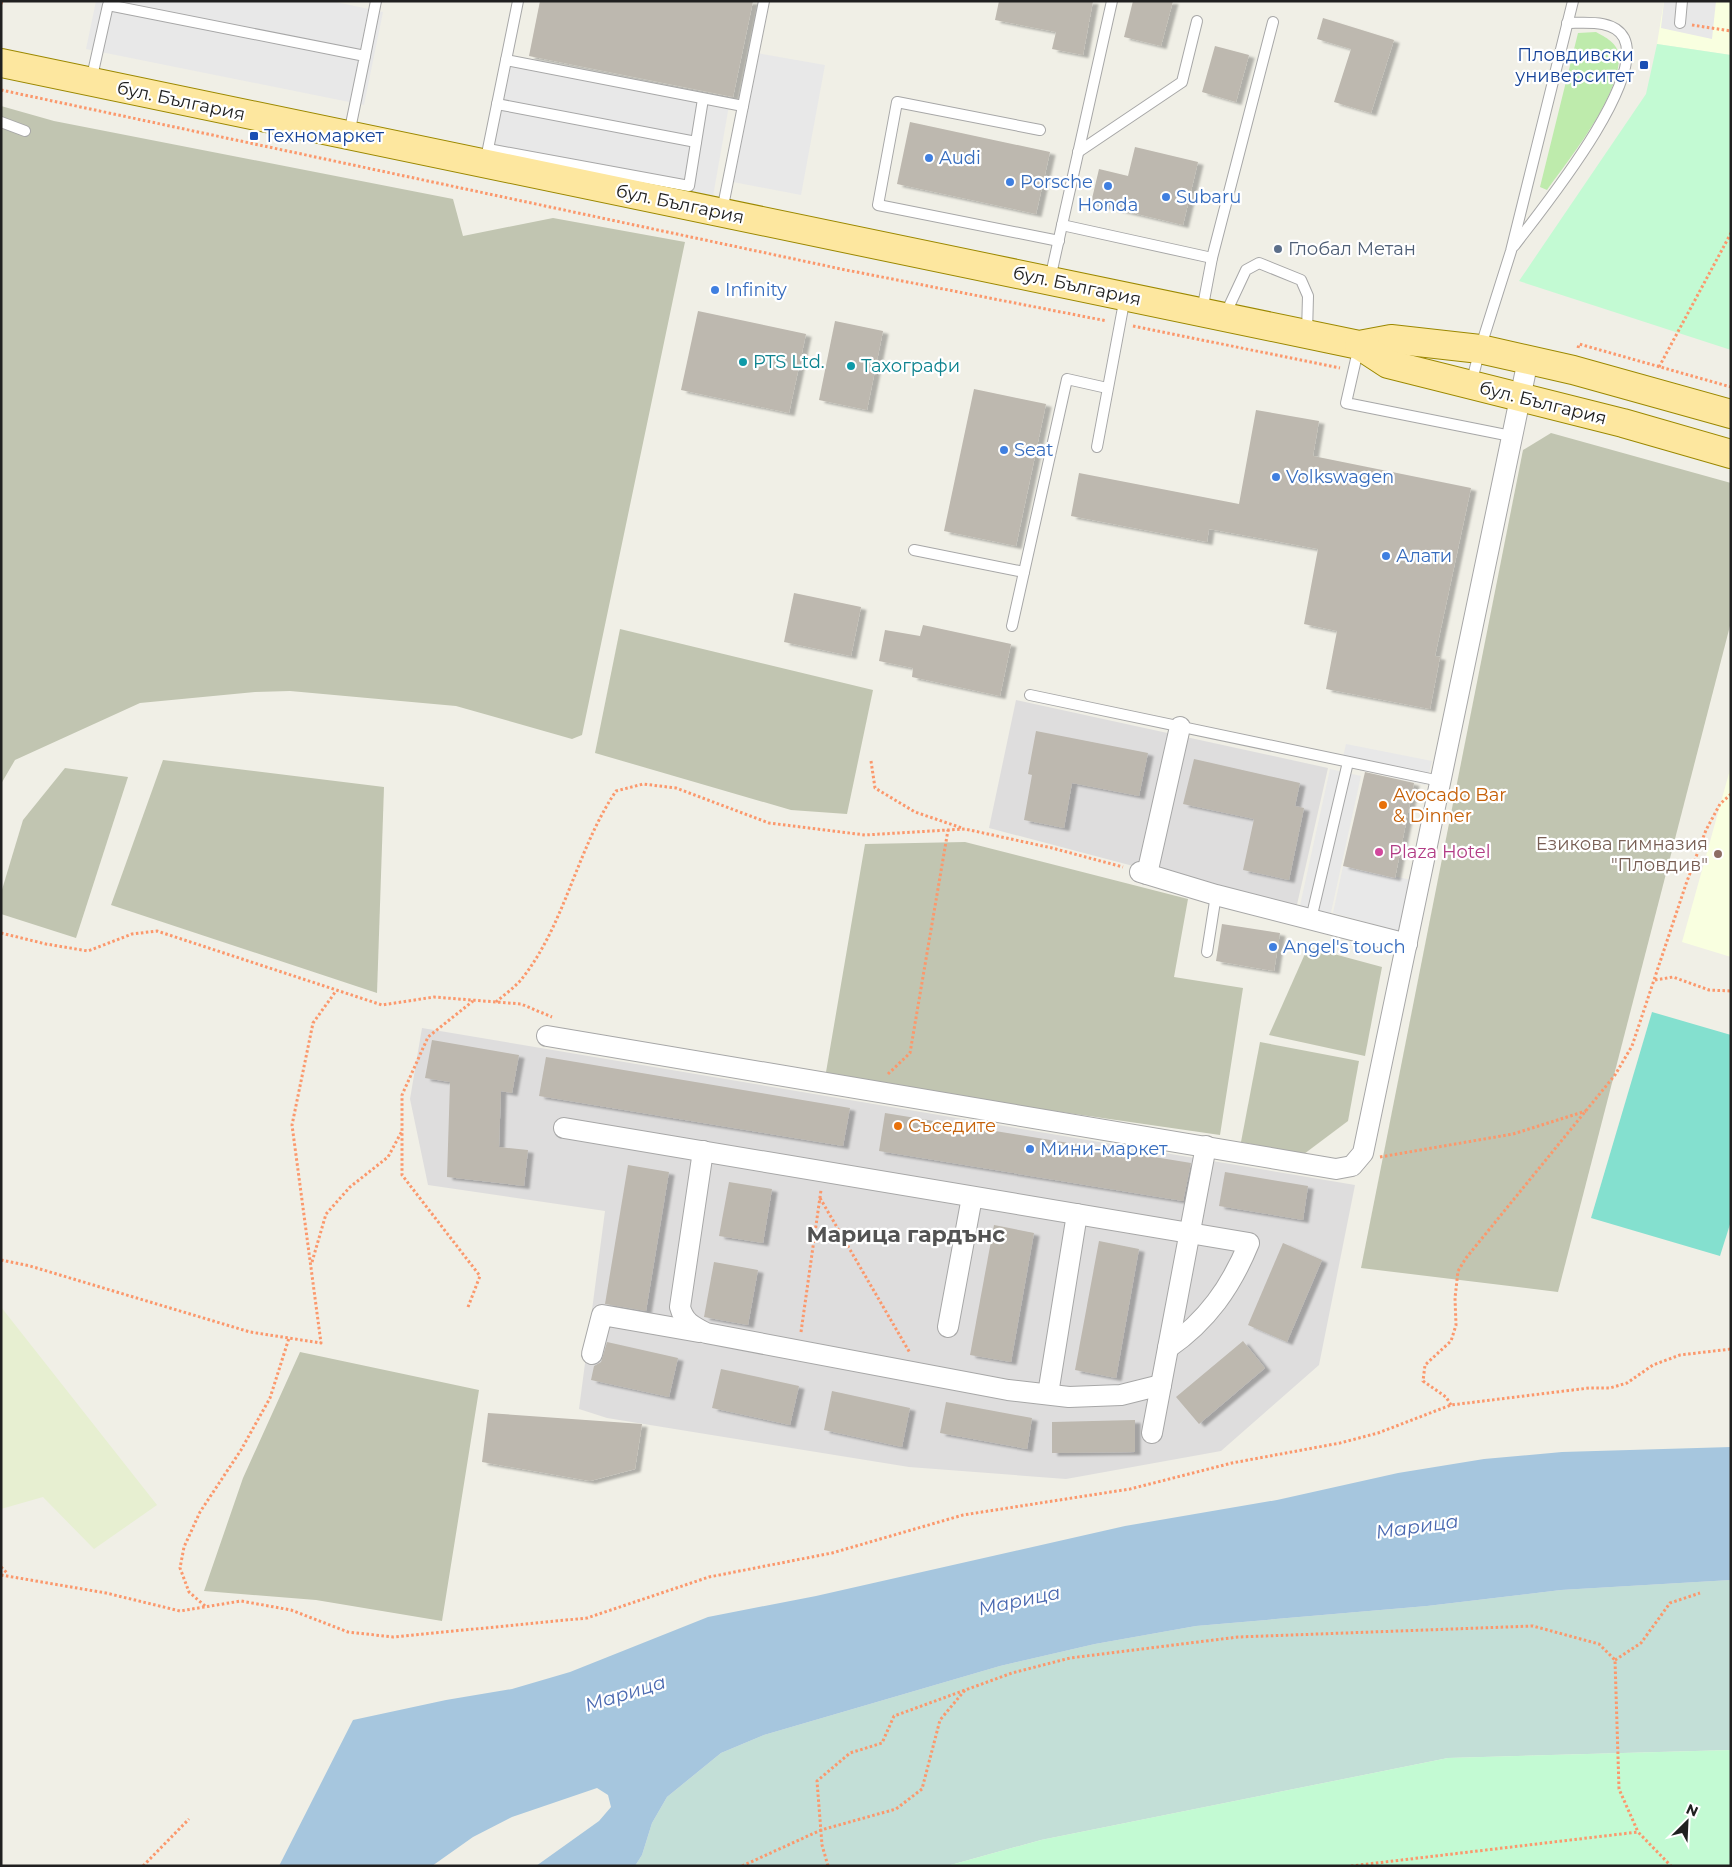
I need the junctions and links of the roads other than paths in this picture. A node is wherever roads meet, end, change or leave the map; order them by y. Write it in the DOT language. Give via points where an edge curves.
graph roads {
  1 [pos="376,1"];
  2 [pos="518,1"];
  3 [pos="764,1"];
  4 [pos="1112,1"];
  5 [pos="1573,1"];
  6 [pos="1682,1"];
  7 [pos="108,3"];
  8 [pos="1197,22"];
  9 [pos="1273,22"];
  10 [pos="1567,23"];
  11 [pos="1680,23"];
  12 [pos="365,56"];
  13 [pos="506,60"];
  14 [pos="1,64"];
  15 [pos="91,82"];
  16 [pos="704,99"];
  17 [pos="497,104"];
  18 [pos="743,106"];
  19 [pos="1,122"];
  20 [pos="1040,130"];
  21 [pos="25,131"];
  22 [pos="349,135"];
  23 [pos="696,142"];
  24 [pos="1078,152"];
  25 [pos="721,212"];
  26 [pos="1062,225"];
  27 [pos="1059,241"];
  28 [pos="1511,251"];
  29 [pos="1212,258"];
  30 [pos="1050,280"];
  31 [pos="1125,296"];
  32 [pos="1213,314"];
  33 [pos="1307,334"];
  34 [pos="1359,345"];
  35 [pos="1480,349"];
  36 [pos="1528,360"];
  37 [pos="1471,384"];
  38 [pos="1108,388"];
  39 [pos="1519,396"];
  40 [pos="1731,414"];
  41 [pos="1511,436"];
  42 [pos="1096,447"];
  43 [pos="1731,454"];
  44 [pos="914,550"];
  45 [pos="1024,572"];
  46 [pos="1012,626"];
  47 [pos="1030,695"];
  48 [pos="1180,727"];
  49 [pos="1348,762"];
  50 [pos="1440,782"];
  51 [pos="1216,895"];
  52 [pos="1311,919"];
  53 [pos="1406,944"];
  54 [pos="1207,952"];
  55 [pos="546,1036"];
  56 [pos="564,1128"];
  57 [pos="1206,1146"];
  58 [pos="703,1151"];
  59 [pos="972,1197"];
  60 [pos="1077,1214"];
  61 [pos="1190,1233"];
  62 [pos="948,1327"];
  63 [pos="706,1333"];
  64 [pos="1168,1348"];
  65 [pos="592,1354"];
  66 [pos="1161,1385"];
  67 [pos="1048,1394"];
  68 [pos="1152,1434"];
  1 -- 12 [label="lane"];
  2 -- 13 [label="lane"];
  3 -- 18 [label="lane"];
  4 -- 24 [label="lane"];
  5 -- 10 [label="lane"];
  6 -- 11 [label="lane"];
  7 -- 12 [label="lane"];
  7 -- 15 [label="lane"];
  8 -- 24 [label="lane" via="1182,82"];
  9 -- 29 [label="lane"];
  10 -- 28 [label="lane"];
  10 -- 28 [label="lane" via="1598,23 1612,28 1624,38 1627,56 1623,75 1607,114"];
  12 -- 22 [label="lane"];
  13 -- 16 [label="lane"];
  13 -- 17 [label="lane"];
  14 -- 15 [label="main road, бул. България"];
  15 -- 22 [label="main road, бул. България"];
  16 -- 18 [label="lane"];
  16 -- 23 [label="lane"];
  17 -- 23 [label="lane"];
  17 -- 23 [label="lane" via="488,149 689,186"];
  18 -- 25 [label="lane"];
  19 -- 21 [label="lane"];
  20 -- 27 [label="lane" via="897,102 878,205"];
  22 -- 25 [label="main road, бул. България"];
  24 -- 26 [label="lane"];
  25 -- 30 [label="main road, бул. България"];
  26 -- 27 [label="lane"];
  26 -- 29 [label="lane"];
  27 -- 30 [label="lane"];
  28 -- 35 [label="lane"];
  29 -- 32 [label="lane"];
  30 -- 31 [label="main road, бул. България"];
  31 -- 32 [label="main road, бул. България"];
  31 -- 38 [label="lane"];
  32 -- 33 [label="main road, бул. България"];
  32 -- 33 [label="lane" via="1246,270 1259,263 1301,280 1308,296"];
  33 -- 34 [label="main road, бул. България"];
  34 -- 35 [label="main road, бул. България" via="1391,339"];
  34 -- 37 [label="main road, бул. България" via="1388,364"];
  34 -- 41 [label="lane" via="1346,403"];
  35 -- 36 [label="main road, бул. България"];
  35 -- 37 [label="lane"];
  36 -- 39 [label="street"];
  36 -- 40 [label="main road, бул. България"];
  37 -- 39 [label="main road, бул. България"];
  38 -- 42 [label="lane"];
  38 -- 45 [label="lane" via="1067,379"];
  39 -- 41 [label="street"];
  39 -- 43 [label="main road, бул. България"];
  41 -- 50 [label="street"];
  44 -- 45 [label="lane"];
  45 -- 46 [label="lane"];
  47 -- 48 [label="lane"];
  48 -- 49 [label="lane"];
  48 -- 51 [label="street" via="1143,873"];
  49 -- 50 [label="lane"];
  49 -- 52 [label="lane"];
  50 -- 53 [label="street"];
  51 -- 52 [label="street"];
  51 -- 54 [label="lane"];
  52 -- 53 [label="street"];
  53 -- 57 [label="street" via="1363,1153 1352,1166 1336,1169"];
  55 -- 57 [label="street"];
  56 -- 58 [label="street"];
  57 -- 61 [label="street"];
  58 -- 59 [label="street"];
  58 -- 63 [label="street" via="680,1307 682,1317"];
  59 -- 60 [label="street"];
  59 -- 62 [label="street"];
  60 -- 61 [label="street"];
  60 -- 67 [label="street"];
  61 -- 64 [label="street"];
  61 -- 64 [label="street" via="1248,1243 1224,1293 1193,1330"];
  63 -- 65 [label="street" via="602,1315"];
  63 -- 67 [label="street" via="1008,1390"];
  64 -- 66 [label="street"];
  66 -- 67 [label="street" via="1122,1395 1068,1397"];
  66 -- 68 [label="street"];
}
